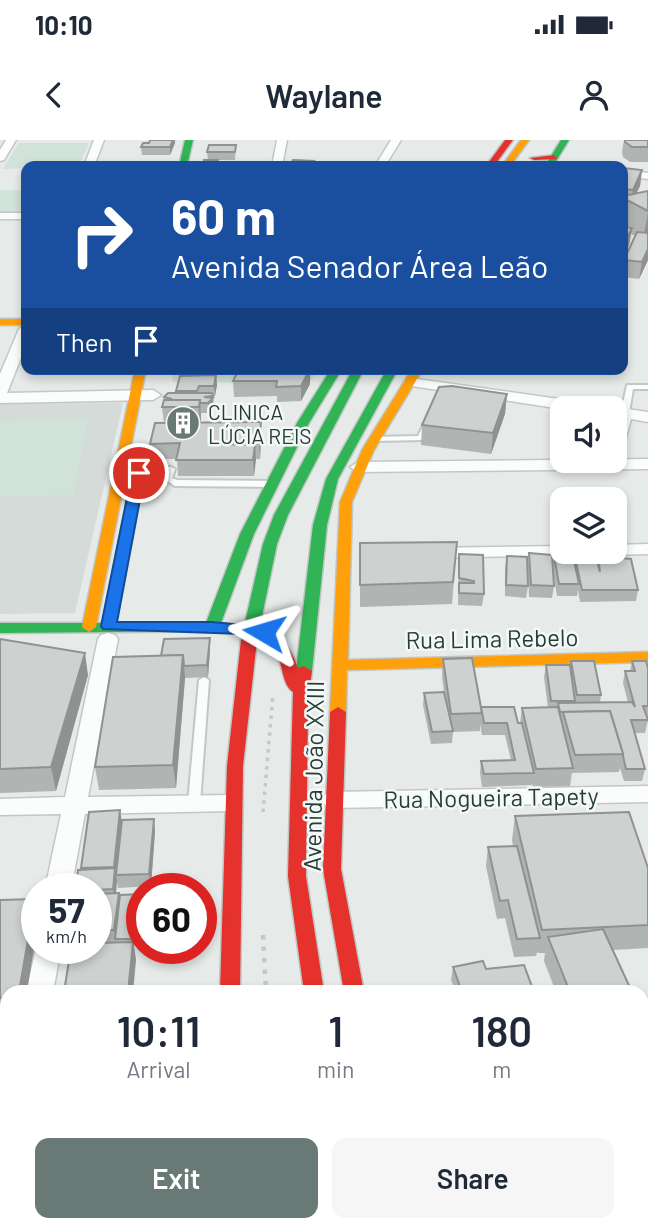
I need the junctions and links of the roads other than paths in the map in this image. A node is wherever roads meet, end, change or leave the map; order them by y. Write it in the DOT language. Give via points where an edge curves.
graph roads {
  1 [pos="10,140"];
  2 [pos="99,140"];
  3 [pos="189,140"];
  4 [pos="200,140"];
  5 [pos="282,140"];
  6 [pos="396,140"];
  7 [pos="509,140"];
  8 [pos="525,140"];
  9 [pos="545,140"];
  10 [pos="565,140"];
  11 [pos="0,158"];
  12 [pos="91,161"];
  13 [pos="184,161"];
  14 [pos="197,161"];
  15 [pos="278,161"];
  16 [pos="383,161"];
  17 [pos="494,161"];
  18 [pos="510,161"];
  19 [pos="542,161"];
  20 [pos="543,161"];
  21 [pos="628,174"];
  22 [pos="648,176"];
  23 [pos="0,216"];
  24 [pos="21,216"];
  25 [pos="0,322"];
  26 [pos="21,322"];
  27 [pos="21,341"];
  28 [pos="140,375"];
  29 [pos="333,375"];
  30 [pos="355,375"];
  31 [pos="389,375"];
  32 [pos="414,376"];
  33 [pos="648,387"];
  34 [pos="0,392"];
  35 [pos="153,395"];
  36 [pos="135,396"];
  37 [pos="626,396"];
  38 [pos="0,398"];
  39 [pos="550,404"];
  40 [pos="391,410"];
  41 [pos="433,412"];
  42 [pos="627,413"];
  43 [pos="366,415"];
  44 [pos="648,417"];
  45 [pos="374,439"];
  46 [pos="124,449"];
  47 [pos="144,449"];
  48 [pos="550,461"];
  49 [pos="627,461"];
  50 [pos="648,464"];
  51 [pos="358,467"];
  52 [pos="171,469"];
  53 [pos="272,484"];
  54 [pos="114,498"];
  55 [pos="134,498"];
  56 [pos="259,510"];
  57 [pos="107,538"];
  58 [pos="125,538"];
  59 [pos="648,549"];
  60 [pos="627,550"];
  61 [pos="550,551"];
  62 [pos="411,554"];
  63 [pos="256,606"];
  64 [pos="89,626"];
  65 [pos="109,626"];
  66 [pos="212,627"];
  67 [pos="0,628"];
  68 [pos="251,629"];
  69 [pos="0,641"];
  70 [pos="248,649"];
  71 [pos="648,657"];
  72 [pos="338,665"];
  73 [pos="204,680"];
  74 [pos="300,704"];
  75 [pos="648,794"];
  76 [pos="334,800"];
  77 [pos="194,803"];
  78 [pos="231,803"];
  79 [pos="73,805"];
  80 [pos="0,807"];
  81 [pos="61,873"];
  82 [pos="45,964"];
  83 [pos="41,985"];
  84 [pos="230,985"];
  85 [pos="313,985"];
  86 [pos="353,985"];
  1 -- 11 [label="street"];
  2 -- 12 [label="street"];
  3 -- 13 [label="main road"];
  4 -- 14 [label="main road"];
  5 -- 15 [label="street"];
  6 -- 16 [label="street"];
  7 -- 17 [label="main road"];
  8 -- 18 [label="main road"];
  9 -- 19 [label="main road"];
  10 -- 20 [label="main road"];
  21 -- 22 [label="street"];
  23 -- 24 [label="street"];
  25 -- 26 [label="main road"];
  27 -- 34 [label="street"];
  28 -- 36 [label="main road"];
  29 -- 53 [label="main road"];
  30 -- 63 [label="main road" via="298,480 271,542"];
  31 -- 43 [label="main road, Avenida João XXIII"];
  32 -- 39 [label="street" via="442,394"];
  32 -- 40 [label="main road, Avenida João XXIII"];
  33 -- 37 [label="lane" via="630,387"];
  35 -- 36 [label="street"];
  36 -- 38 [label="street"];
  36 -- 46 [label="main road"];
  40 -- 43 [label="main road"];
  40 -- 45 [label="main road, Avenida João XXIII"];
  41 -- 45 [label="lane" via="421,438"];
  42 -- 44 [label="street"];
  43 -- 74 [label="main road, Avenida João XXIII" via="332,480 320,526"];
  45 -- 51 [label="main road, Avenida João XXIII"];
  46 -- 47 [label="main road"];
  46 -- 54 [label="main road"];
  48 -- 51 [label="street"];
  49 -- 50 [label="street"];
  51 -- 72 [label="main road, Avenida João XXIII" via="346,502 350,555"];
  52 -- 53 [label="lane" via="168,479 175,483"];
  53 -- 56 [label="main road"];
  54 -- 55 [label="main road"];
  54 -- 57 [label="main road"];
  56 -- 63 [label="main road" via="248,588"];
  56 -- 66 [label="main road"];
  57 -- 58 [label="main road"];
  57 -- 64 [label="main road"];
  59 -- 60 [label="street"];
  61 -- 62 [label="street"];
  63 -- 68 [label="main road"];
  64 -- 65 [label="main road"];
  64 -- 67 [label="main road"];
  65 -- 66 [label="main road"];
  65 -- 69 [label="main road"];
  65 -- 70 [label="main road" via="206,638"];
  65 -- 79 [label="street" via="102,680"];
  66 -- 68 [label="main road"];
  68 -- 70 [label="main road"];
  68 -- 74 [label="main road" via="280,641"];
  70 -- 78 [label="main road"];
  71 -- 72 [label="main road, Rua Lima Rebelo"];
  72 -- 76 [label="main road, Avenida João XXIII"];
  73 -- 77 [label="lane"];
  74 -- 85 [label="main road, Avenida João XXIII" via="297,876"];
  75 -- 76 [label="street, Rua Nogueira Tapety"];
  76 -- 86 [label="main road, Avenida João XXIII" via="332,869"];
  77 -- 78 [label="street"];
  77 -- 79 [label="street"];
  78 -- 84 [label="main road"];
  79 -- 80 [label="street"];
  79 -- 81 [label="street"];
  82 -- 83 [label="street"];
}
